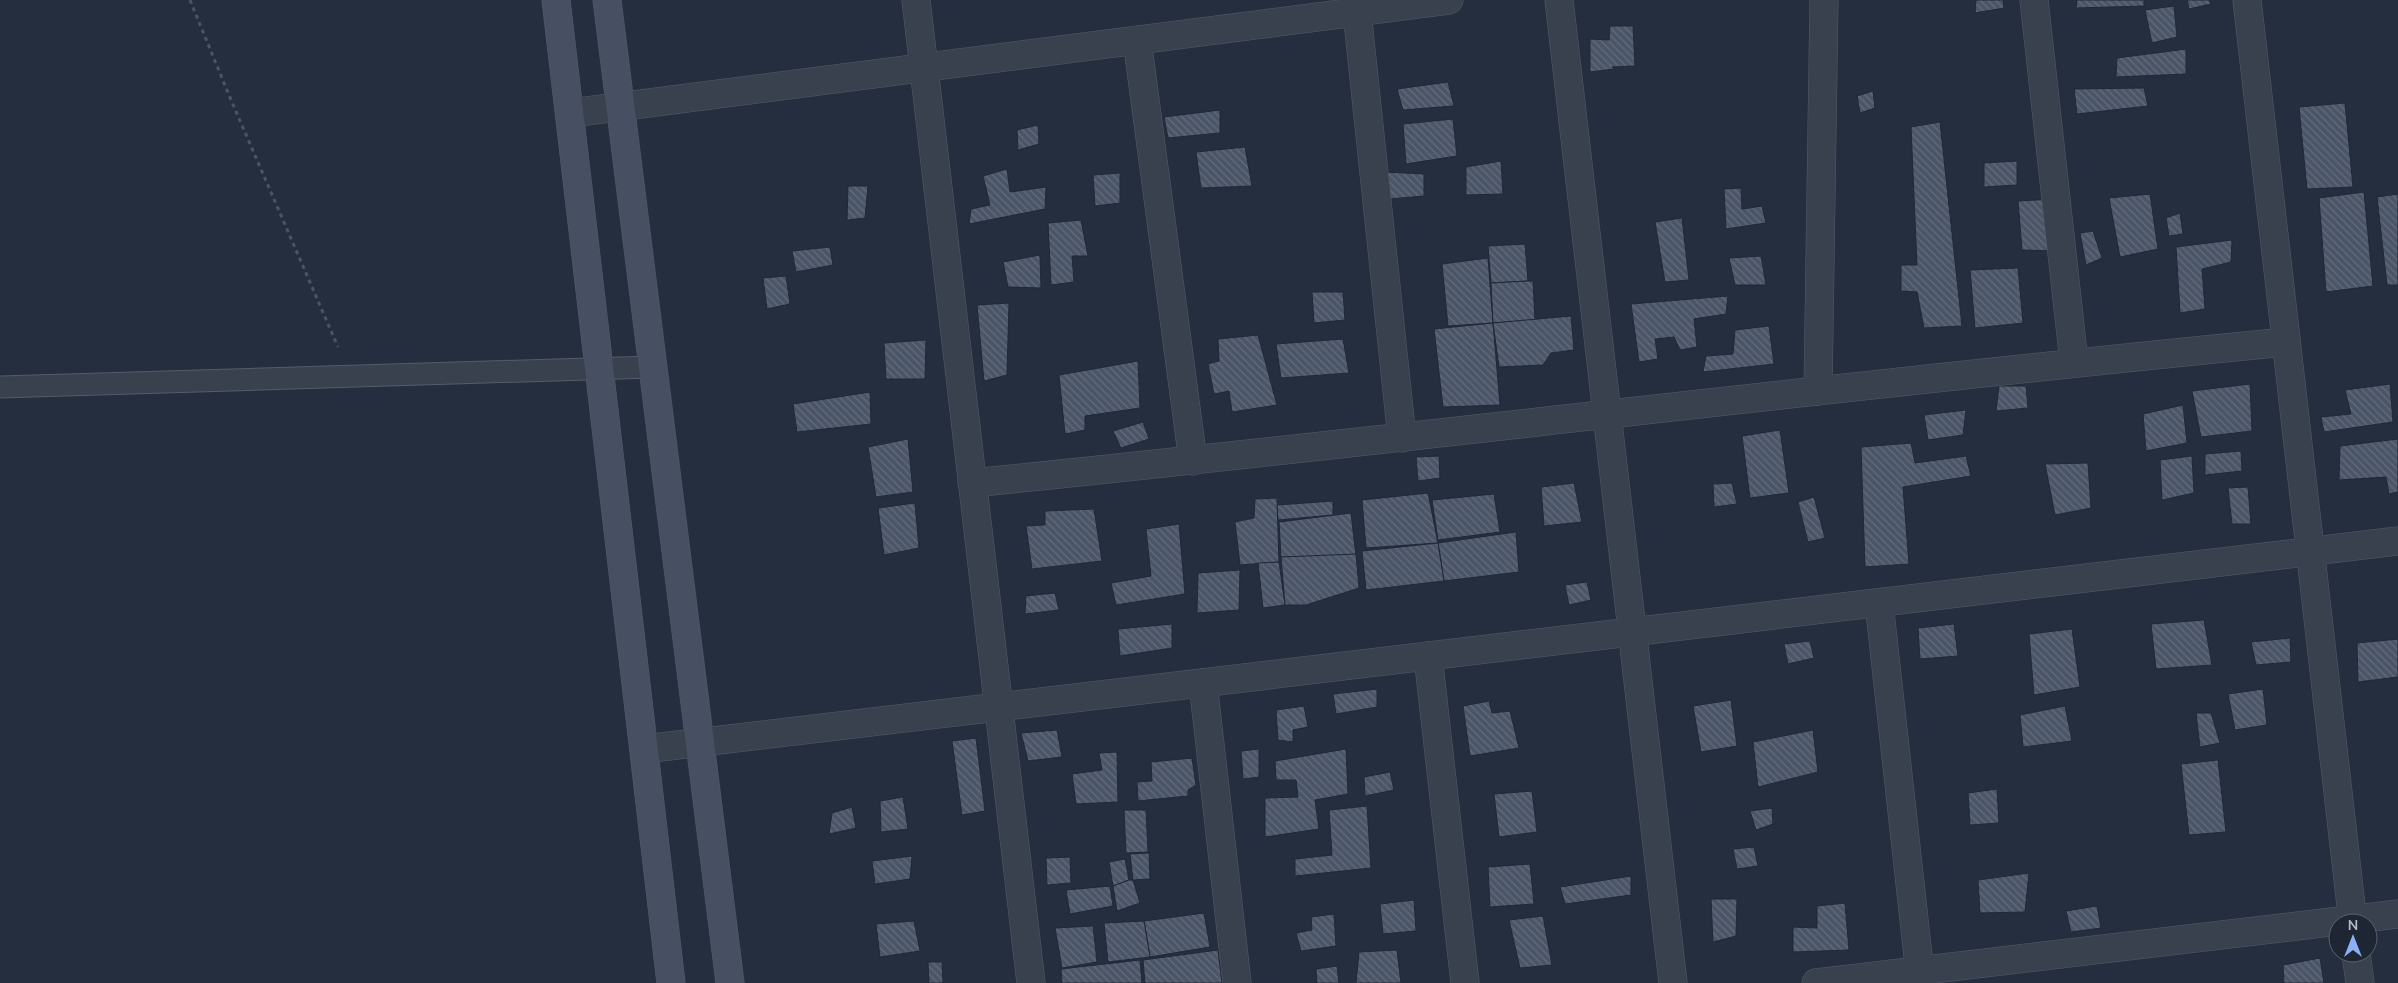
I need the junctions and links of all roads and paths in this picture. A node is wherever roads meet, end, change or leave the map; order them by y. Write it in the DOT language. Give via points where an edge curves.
graph roads {
  1 [pos="190,0"];
  2 [pos="556,0"];
  3 [pos="607,0"];
  4 [pos="916,0"];
  5 [pos="1449,0"];
  6 [pos="1559,0"];
  7 [pos="1824,0"];
  8 [pos="2034,0"];
  9 [pos="2247,0"];
  10 [pos="1356,12"];
  11 [pos="1137,40"];
  12 [pos="924,68"];
  13 [pos="619,107"];
  14 [pos="571,113"];
  15 [pos="2286,342"];
  16 [pos="2074,362"];
  17 [pos="652,367"];
  18 [pos="601,369"];
  19 [pos="351,377"];
  20 [pos="0,387"];
  21 [pos="1818,391"];
  22 [pos="1607,415"];
  23 [pos="1402,438"];
  24 [pos="1193,461"];
  25 [pos="972,483"];
  26 [pos="2398,541"];
  27 [pos="2310,552"];
  28 [pos="1879,602"];
  29 [pos="1632,632"];
  30 [pos="1428,656"];
  31 [pos="1203,683"];
  32 [pos="999,707"];
  33 [pos="700,742"];
  34 [pos="644,749"];
  35 [pos="2352,913"];
  36 [pos="2398,914"];
  37 [pos="2378,917"];
  38 [pos="2328,924"];
  39 [pos="2357,963"];
  40 [pos="1920,977"];
  41 [pos="671,983"];
  42 [pos="730,983"];
  43 [pos="1032,983"];
  44 [pos="1237,983"];
  45 [pos="1465,983"];
  46 [pos="1673,983"];
  47 [pos="1816,983"];
  48 [pos="2360,983"];
  1 -- 19 [label="path"];
  2 -- 14 [label="main road"];
  3 -- 13 [label="main road"];
  4 -- 12 [label="street"];
  5 -- 10 [label="street"];
  6 -- 22 [label="street"];
  7 -- 21 [label="street"];
  8 -- 16 [label="street"];
  9 -- 15 [label="street"];
  10 -- 11 [label="street"];
  10 -- 23 [label="street"];
  11 -- 12 [label="street"];
  11 -- 24 [label="street"];
  12 -- 13 [label="street"];
  12 -- 25 [label="street"];
  13 -- 14 [label="street"];
  13 -- 17 [label="main road"];
  14 -- 18 [label="main road"];
  15 -- 16 [label="street"];
  15 -- 27 [label="street"];
  16 -- 21 [label="street"];
  17 -- 18 [label="lane"];
  17 -- 33 [label="main road"];
  18 -- 19 [label="lane"];
  18 -- 34 [label="main road"];
  19 -- 20 [label="lane"];
  21 -- 22 [label="street"];
  22 -- 23 [label="street"];
  22 -- 29 [label="street"];
  23 -- 24 [label="street"];
  24 -- 25 [label="street"];
  25 -- 32 [label="street"];
  26 -- 27 [label="street"];
  27 -- 28 [label="street"];
  27 -- 35 [label="street"];
  28 -- 29 [label="street"];
  28 -- 40 [label="street"];
  29 -- 30 [label="street"];
  29 -- 46 [label="street"];
  30 -- 31 [label="street"];
  30 -- 45 [label="street"];
  31 -- 32 [label="street"];
  31 -- 44 [label="street"];
  32 -- 33 [label="street"];
  32 -- 43 [label="street"];
  33 -- 34 [label="street"];
  33 -- 42 [label="main road"];
  34 -- 41 [label="main road"];
  36 -- 37 [label="street"];
  38 -- 40 [label="street"];
  39 -- 48 [label="street"];
  40 -- 47 [label="street"];
}
